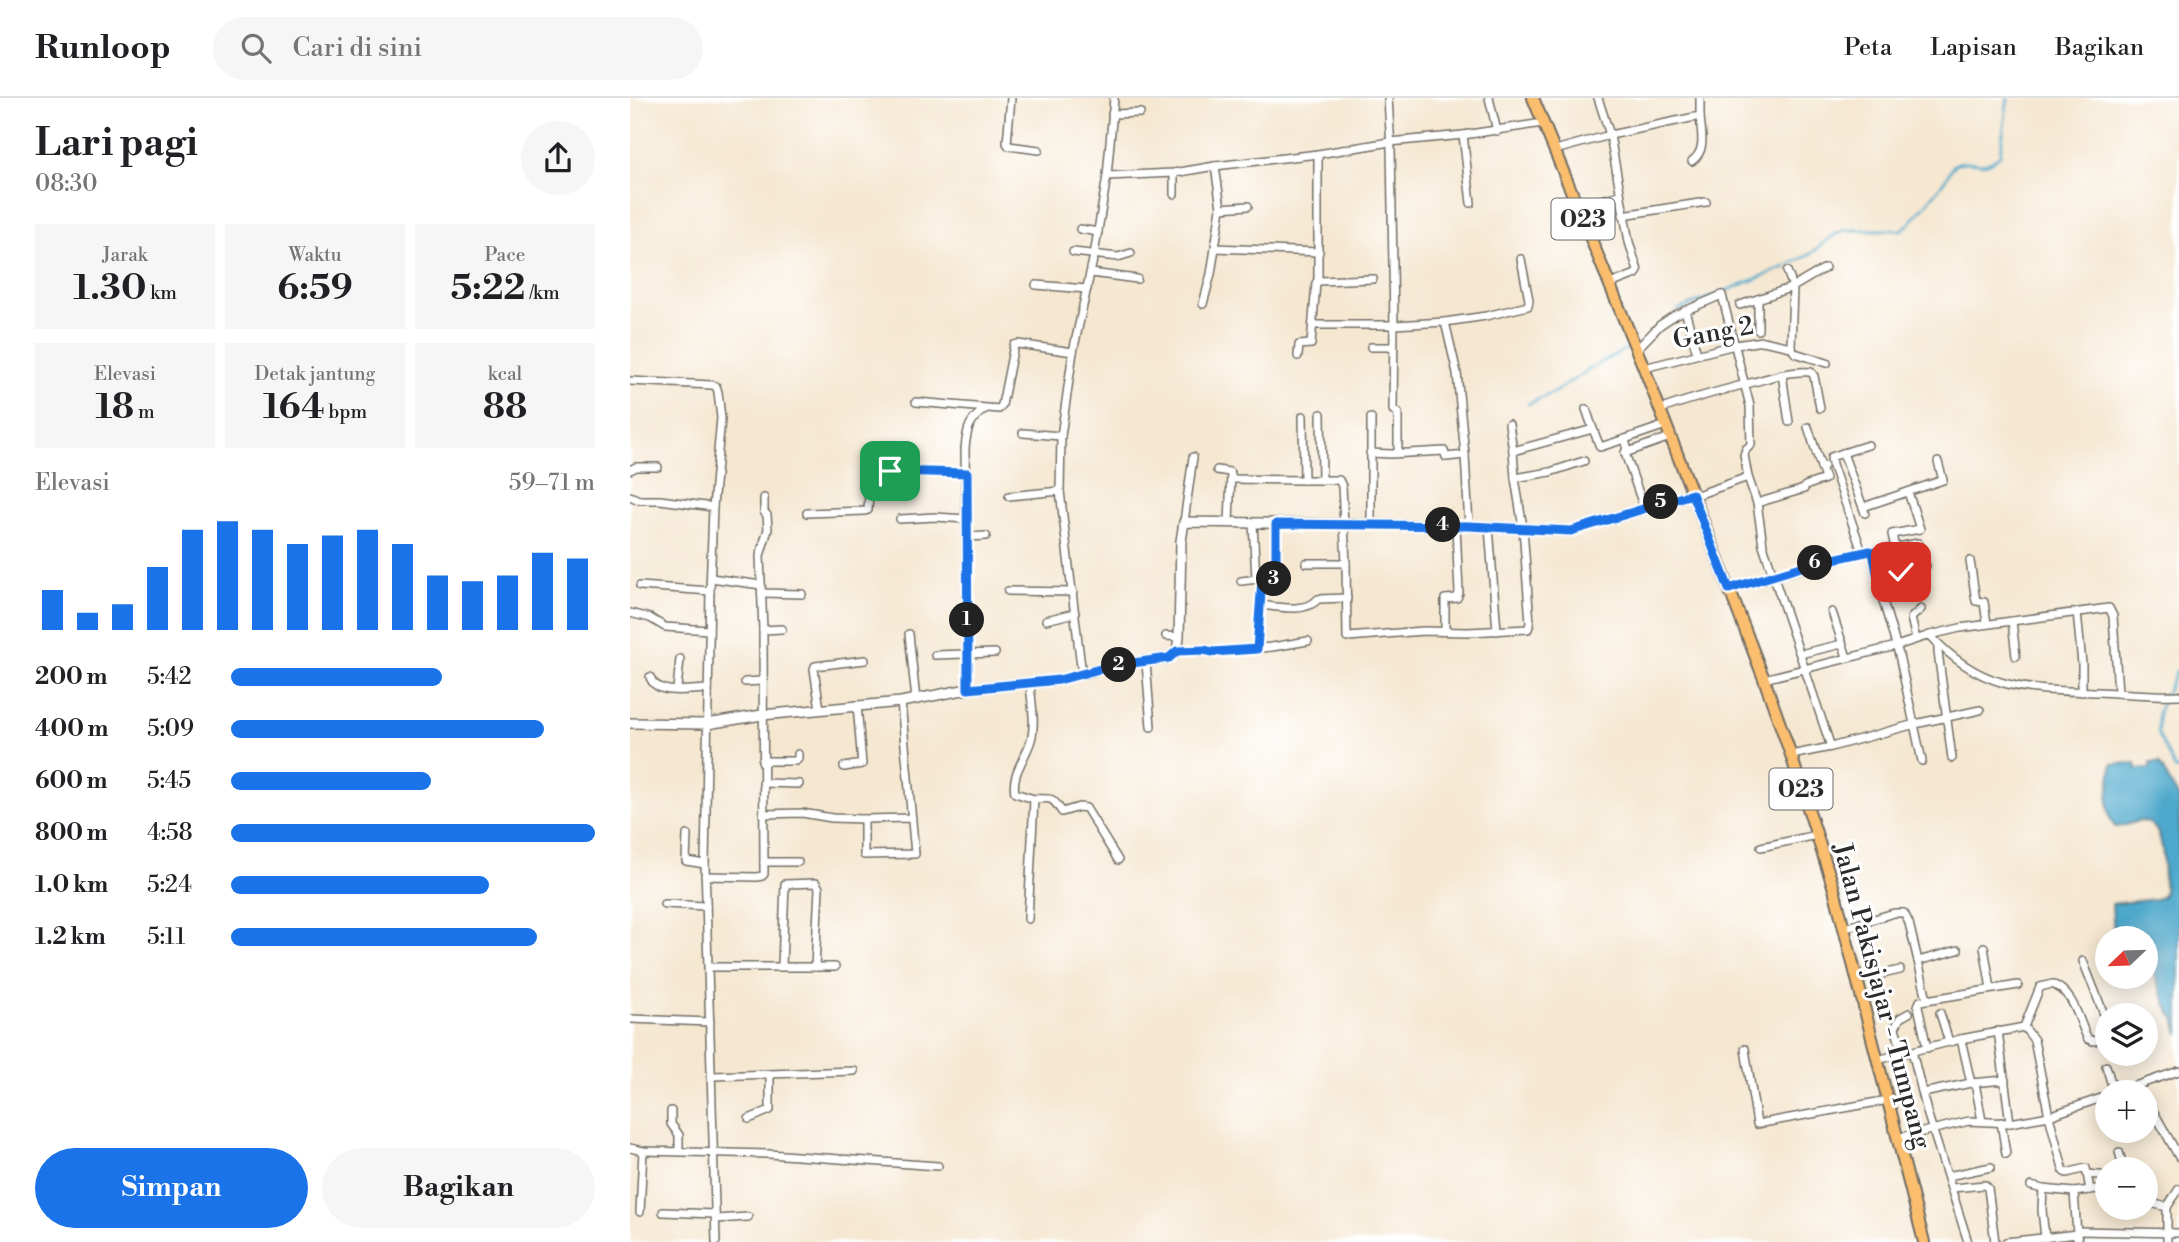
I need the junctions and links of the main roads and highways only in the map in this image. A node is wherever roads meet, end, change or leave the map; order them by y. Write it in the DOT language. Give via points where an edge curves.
graph roads {
  1 [pos="1533,98"];
  2 [pos="1924,1242"];
  1 -- 2 [label="main road, Jalan Pakisjajar - Tumpang / 023" via="1644,368 1791,755 1844,928"];
}
